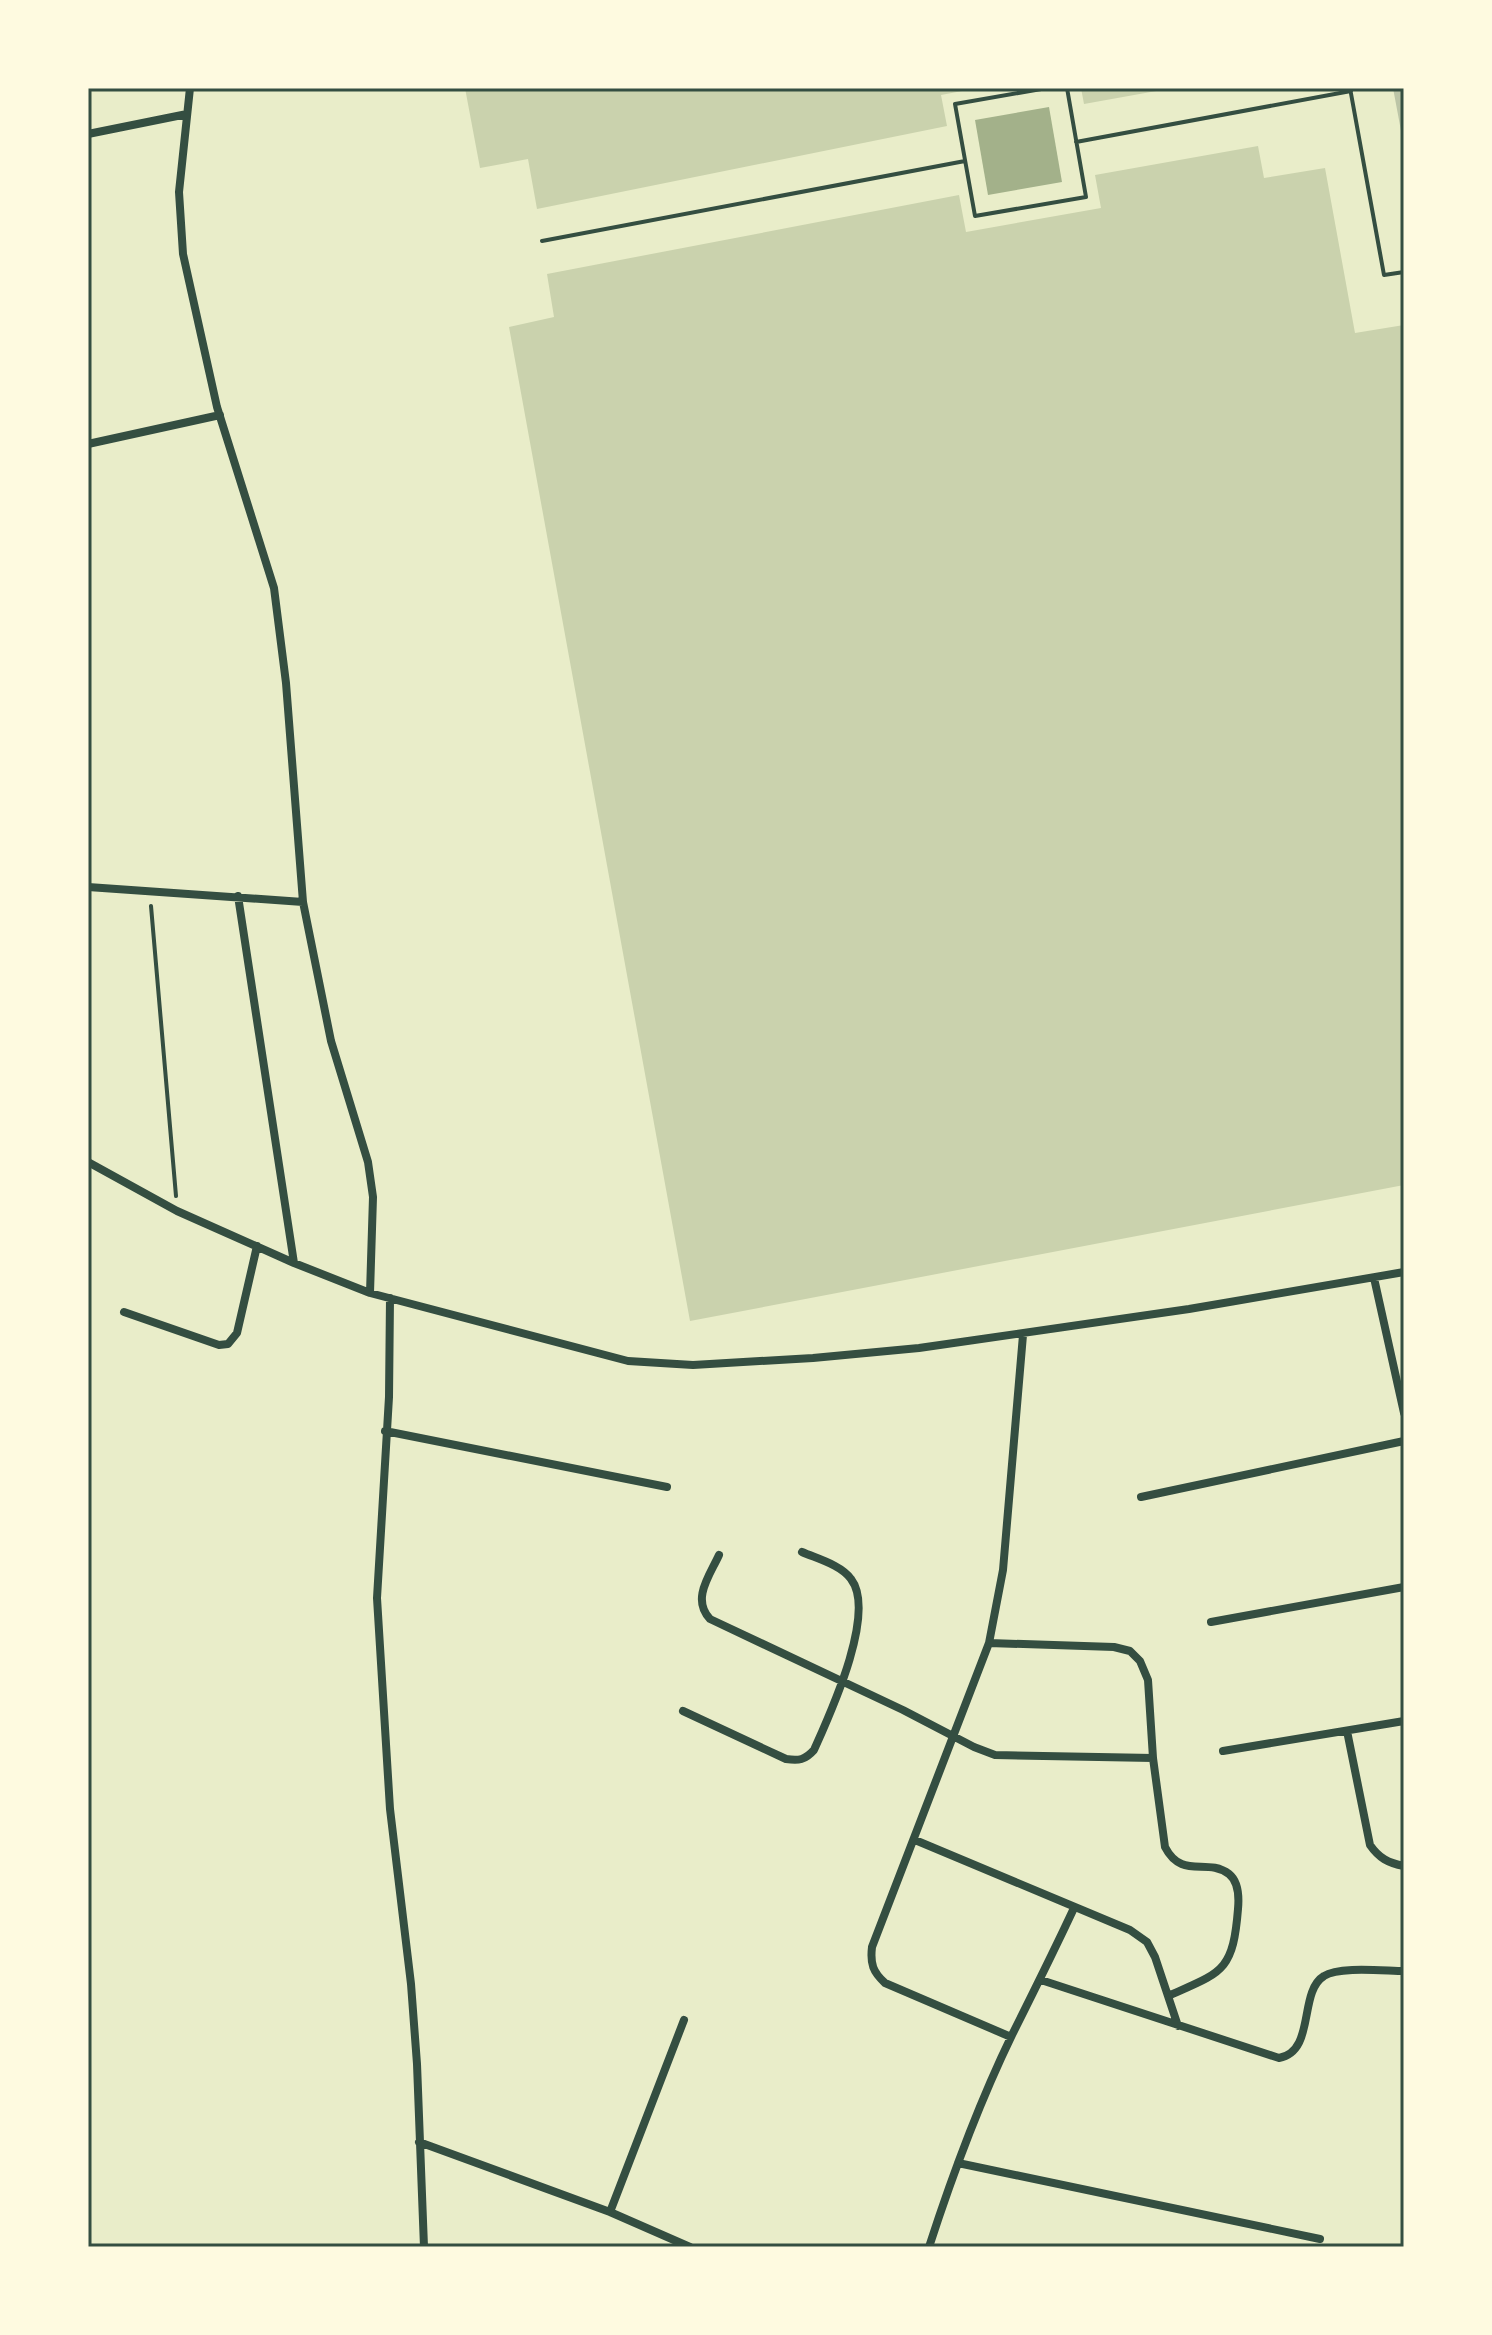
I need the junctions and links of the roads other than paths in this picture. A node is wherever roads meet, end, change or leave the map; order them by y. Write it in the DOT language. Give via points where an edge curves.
graph roads {
  1 [pos="190,88"];
  2 [pos="187,114"];
  3 [pos="88,134"];
  4 [pos="220,415"];
  5 [pos="88,444"];
  6 [pos="88,887"];
  7 [pos="238,896"];
  8 [pos="303,902"];
  9 [pos="88,1162"];
  10 [pos="257,1246"];
  11 [pos="294,1263"];
  12 [pos="1404,1272"];
  13 [pos="1374,1278"];
  14 [pos="370,1293"];
  15 [pos="390,1298"];
  16 [pos="124,1312"];
  17 [pos="1023,1335"];
  18 [pos="1404,1413"];
  19 [pos="385,1431"];
  20 [pos="1404,1441"];
  21 [pos="667,1487"];
  22 [pos="1141,1497"];
  23 [pos="802,1552"];
  24 [pos="719,1555"];
  25 [pos="1404,1587"];
  26 [pos="1211,1622"];
  27 [pos="989,1643"];
  28 [pos="843,1681"];
  29 [pos="683,1711"];
  30 [pos="1404,1721"];
  31 [pos="1347,1731"];
  32 [pos="951,1735"];
  33 [pos="1223,1751"];
  34 [pos="1153,1758"];
  35 [pos="915,1840"];
  36 [pos="1404,1866"];
  37 [pos="1074,1908"];
  38 [pos="1404,1971"];
  39 [pos="1041,1980"];
  40 [pos="1168,1996"];
  41 [pos="684,2020"];
  42 [pos="1178,2026"];
  43 [pos="1011,2037"];
  44 [pos="419,2142"];
  45 [pos="958,2163"];
  46 [pos="610,2212"];
  47 [pos="1320,2239"];
  48 [pos="424,2247"];
  49 [pos="690,2247"];
  50 [pos="929,2247"];
  1 -- 2 [label="street"];
  2 -- 3 [label="street"];
  2 -- 4 [label="street" via="179,192 183,254"];
  4 -- 5 [label="street"];
  4 -- 8 [label="street" via="274,588"];
  6 -- 7 [label="street"];
  7 -- 8 [label="street"];
  7 -- 11 [label="street"];
  8 -- 14 [label="street" via="331,1041 370,1173"];
  9 -- 10 [label="street" via="177,1211"];
  10 -- 11 [label="street"];
  10 -- 16 [label="street" via="237,1333 228,1344"];
  11 -- 14 [label="street"];
  12 -- 13 [label="street"];
  13 -- 17 [label="street"];
  13 -- 18 [label="street"];
  14 -- 15 [label="street"];
  15 -- 17 [label="street" via="628,1361 693,1365"];
  15 -- 19 [label="street"];
  17 -- 27 [label="street" via="1003,1570"];
  19 -- 21 [label="street"];
  19 -- 44 [label="street" via="377,1598 390,1809 416,2051"];
  20 -- 22 [label="street"];
  23 -- 28 [label="street" via="850,1576 858,1590 860,1613"];
  24 -- 28 [label="street" via="700,1602 710,1619"];
  25 -- 26 [label="street"];
  27 -- 32 [label="street"];
  27 -- 34 [label="street" via="1130,1651 1148,1680"];
  28 -- 29 [label="street" via="814,1750 798,1761"];
  28 -- 32 [label="street"];
  30 -- 31 [label="street"];
  31 -- 33 [label="street"];
  31 -- 36 [label="street" via="1370,1845 1388,1863"];
  32 -- 34 [label="street" via="995,1755"];
  32 -- 35 [label="street"];
  34 -- 40 [label="street" via="1171,1858 1180,1865 1228,1873 1239,1898 1235,1943 1226,1963 1208,1978"];
  35 -- 37 [label="street"];
  35 -- 43 [label="street" via="872,1947 874,1973 885,1983"];
  37 -- 39 [label="street"];
  37 -- 40 [label="street" via="1147,1942"];
  38 -- 42 [label="street" via="1325,1975 1315,1984 1300,2042 1285,2057"];
  39 -- 42 [label="street"];
  39 -- 43 [label="street"];
  40 -- 42 [label="street"];
  41 -- 46 [label="street"];
  43 -- 45 [label="street"];
  44 -- 46 [label="street"];
  44 -- 48 [label="street"];
  45 -- 47 [label="street"];
  45 -- 50 [label="street"];
  46 -- 49 [label="street"];
}
